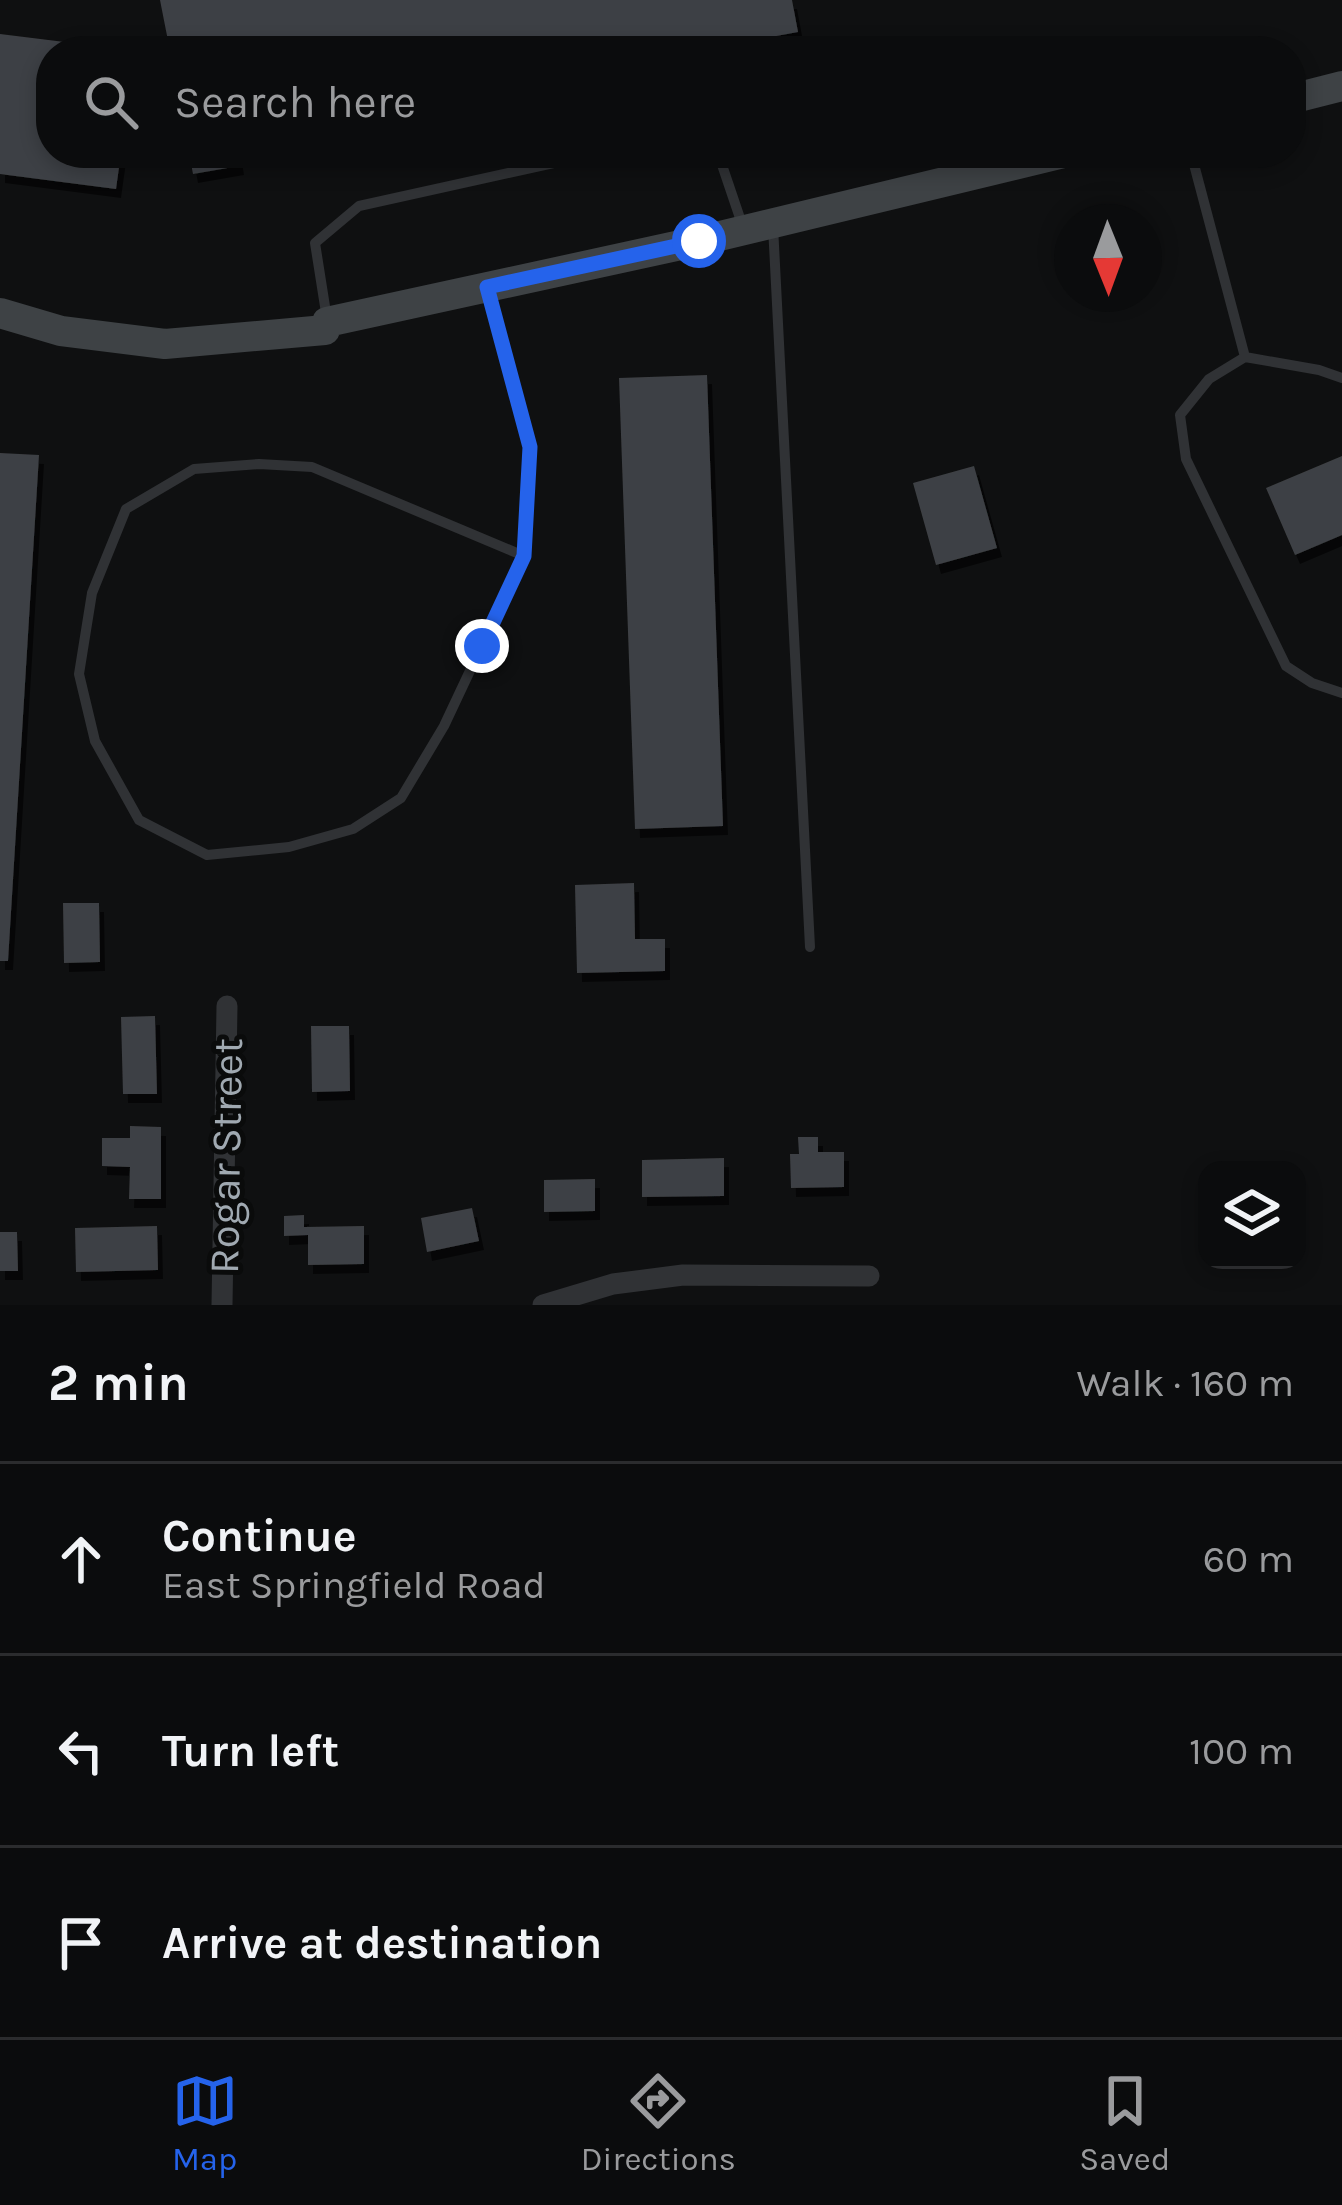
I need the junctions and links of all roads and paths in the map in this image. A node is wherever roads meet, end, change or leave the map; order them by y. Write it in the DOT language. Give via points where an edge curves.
graph roads {
  1 [pos="1342,86"];
  2 [pos="1306,94"];
  3 [pos="530,168"];
  4 [pos="725,168"];
  5 [pos="1002,168"];
  6 [pos="1195,168"];
  7 [pos="758,227"];
  8 [pos="487,287"];
  9 [pos="0,313"];
  10 [pos="327,322"];
  11 [pos="1245,357"];
  12 [pos="1342,378"];
  13 [pos="524,556"];
  14 [pos="1342,693"];
  15 [pos="810,947"];
  16 [pos="227,1006"];
  17 [pos="869,1276"];
  18 [pos="222,1305"];
  19 [pos="543,1305"];
  1 -- 2 [label="street"];
  3 -- 10 [label="lane" via="359,206 315,243"];
  4 -- 7 [label="lane"];
  5 -- 7 [label="street"];
  6 -- 11 [label="lane"];
  7 -- 8 [label="street"];
  7 -- 15 [label="lane"];
  8 -- 10 [label="street"];
  8 -- 13 [label="lane" via="530,447"];
  9 -- 10 [label="street" via="61,331 165,344 325,330"];
  11 -- 12 [label="lane"];
  11 -- 14 [label="lane" via="1209,379 1180,415 1186,459 1286,666"];
  13 -- 13 [label="lane" via="401,798 353,830 207,855 139,820 95,741 79,674 92,593 126,509 194,469 312,467"];
  16 -- 18 [label="street, Rogar Street"];
  17 -- 19 [label="street" via="683,1275"];
}
